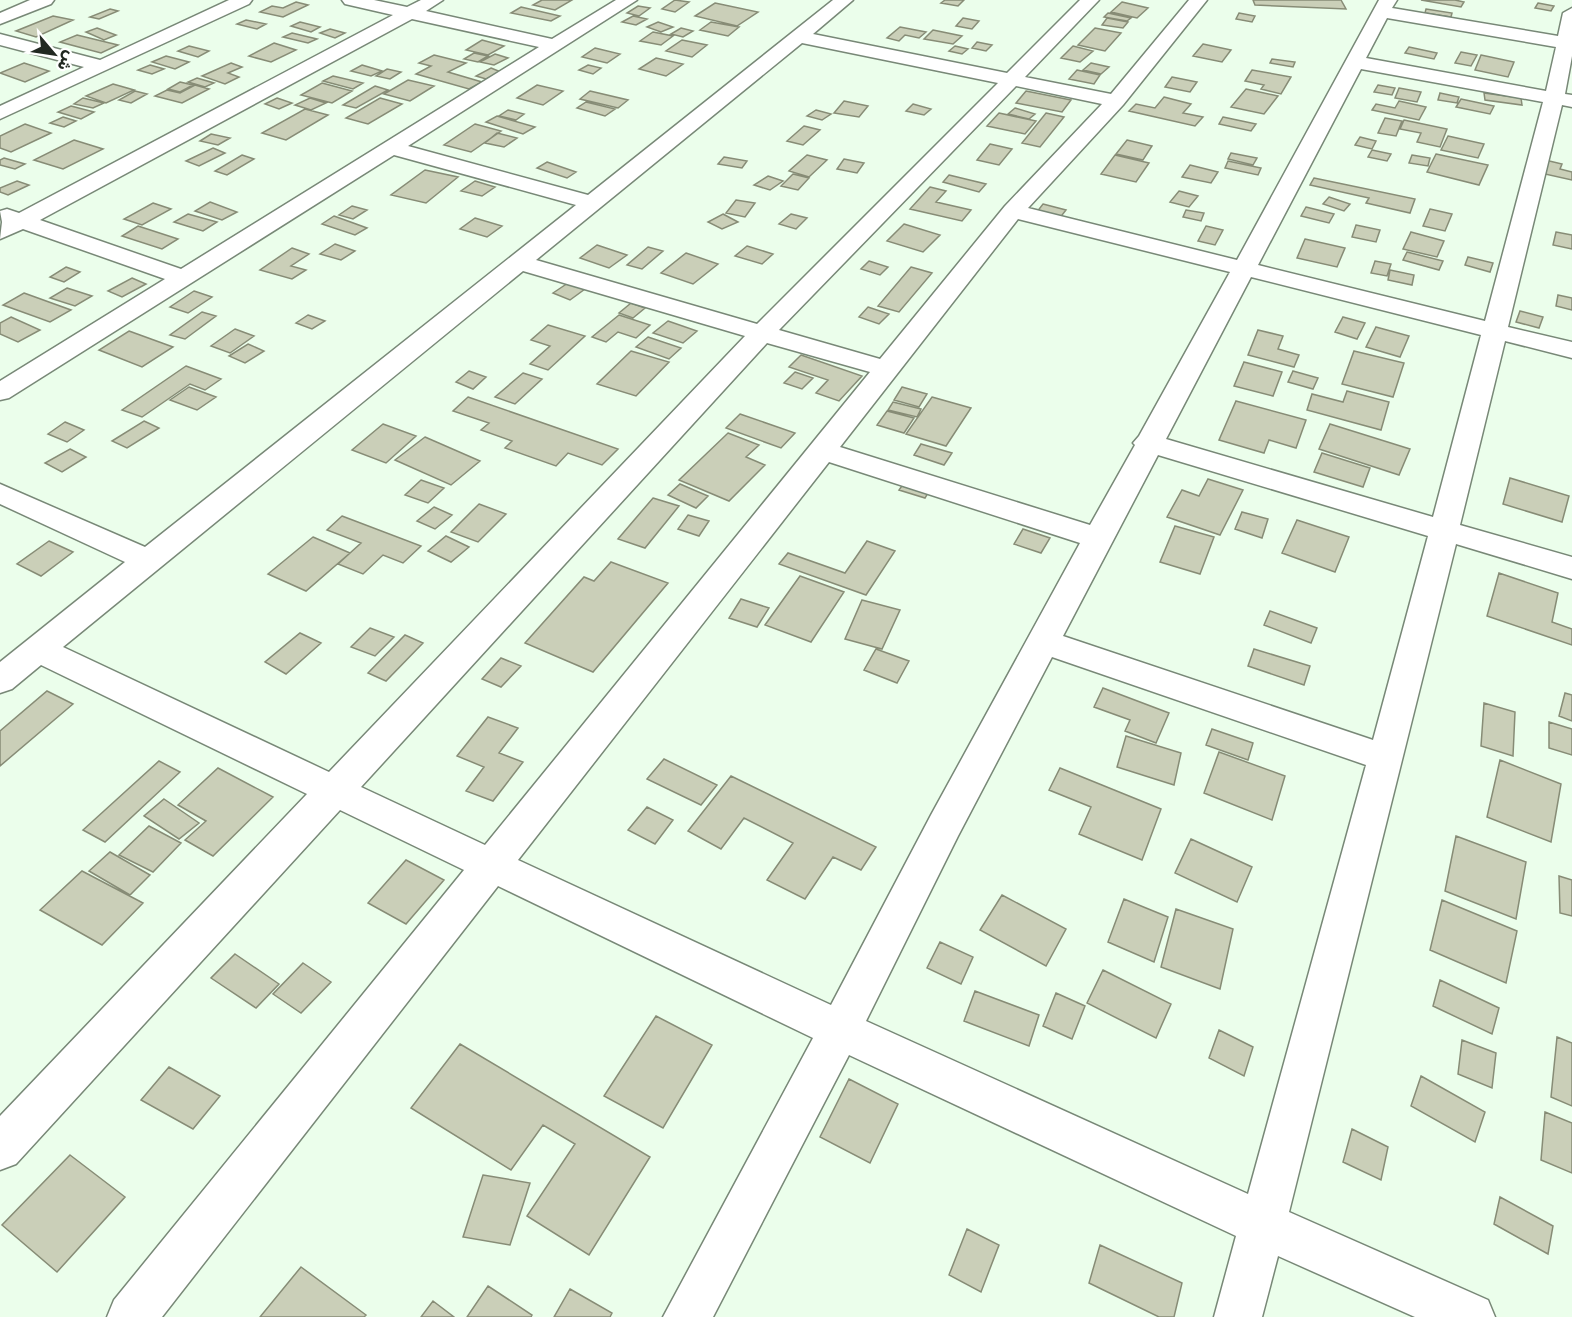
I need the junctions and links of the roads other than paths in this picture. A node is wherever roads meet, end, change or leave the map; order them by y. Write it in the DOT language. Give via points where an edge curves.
graph roads {
  1 [pos="45,0"];
  2 [pos="243,0"];
  3 [pos="351,0"];
  4 [pos="434,0"];
  5 [pos="628,0"];
  6 [pos="844,0"];
  7 [pos="1090,0"];
  8 [pos="1198,0"];
  9 [pos="1385,6"];
  10 [pos="409,13"];
  11 [pos="0,19"];
  12 [pos="1569,28"];
  13 [pos="801,37"];
  14 [pos="0,39"];
  15 [pos="553,45"];
  16 [pos="1355,62"];
  17 [pos="102,66"];
  18 [pos="1013,78"];
  19 [pos="1563,100"];
  20 [pos="1116,101"];
  21 [pos="0,113"];
  22 [pos="390,148"];
  23 [pos="595,203"];
  24 [pos="1013,211"];
  25 [pos="10,217"];
  26 [pos="0,232"];
  27 [pos="520,263"];
  28 [pos="1244,268"];
  29 [pos="183,277"];
  30 [pos="1495,331"];
  31 [pos="763,332"];
  32 [pos="1572,351"];
  33 [pos="886,369"];
  34 [pos="0,392"];
  35 [pos="1147,443"];
  36 [pos="820,450"];
  37 [pos="0,493"];
  38 [pos="1442,530"];
  39 [pos="1097,538"];
  40 [pos="149,561"];
  41 [pos="1572,568"];
  42 [pos="1044,642"];
  43 [pos="38,650"];
  44 [pos="0,680"];
  45 [pos="1386,758"];
  46 [pos="336,791"];
  47 [pos="494,864"];
  48 [pos="840,1030"];
  49 [pos="0,1148"];
  50 [pos="1261,1225"];
  51 [pos="131,1317"];
  52 [pos="687,1317"];
  53 [pos="1238,1317"];
  54 [pos="1471,1317"];
  1 -- 11 [label="street"];
  2 -- 17 [label="street"];
  3 -- 10 [label="street"];
  4 -- 10 [label="street"];
  5 -- 15 [label="street"];
  6 -- 13 [label="street"];
  7 -- 18 [label="street"];
  8 -- 20 [label="street"];
  9 -- 12 [label="street"];
  9 -- 16 [label="street"];
  10 -- 15 [label="street"];
  10 -- 25 [label="street"];
  12 -- 19 [label="street"];
  13 -- 18 [label="street"];
  13 -- 23 [label="street"];
  14 -- 17 [label="street"];
  15 -- 22 [label="street"];
  16 -- 19 [label="street"];
  16 -- 28 [label="street"];
  17 -- 21 [label="street"];
  18 -- 20 [label="street"];
  18 -- 31 [label="street"];
  19 -- 30 [label="street"];
  20 -- 24 [label="street"];
  22 -- 23 [label="street"];
  22 -- 29 [label="street"];
  23 -- 27 [label="street"];
  24 -- 28 [label="street"];
  24 -- 33 [label="street"];
  25 -- 26 [label="street"];
  25 -- 29 [label="street"];
  27 -- 31 [label="street"];
  27 -- 40 [label="street"];
  28 -- 30 [label="street"];
  28 -- 35 [label="street"];
  29 -- 34 [label="street"];
  30 -- 32 [label="street"];
  30 -- 38 [label="street"];
  31 -- 33 [label="street"];
  31 -- 46 [label="street"];
  33 -- 36 [label="street"];
  35 -- 38 [label="street"];
  35 -- 39 [label="street"];
  36 -- 39 [label="street"];
  36 -- 47 [label="street"];
  37 -- 40 [label="street"];
  38 -- 41 [label="street"];
  38 -- 45 [label="street"];
  39 -- 42 [label="street"];
  40 -- 43 [label="street"];
  42 -- 45 [label="street"];
  42 -- 48 [label="street"];
  43 -- 44 [label="street"];
  43 -- 46 [label="street"];
  45 -- 50 [label="street"];
  46 -- 47 [label="street"];
  46 -- 49 [label="street"];
  47 -- 48 [label="street"];
  47 -- 51 [label="street"];
  48 -- 50 [label="street"];
  48 -- 52 [label="street"];
  50 -- 53 [label="street"];
  50 -- 54 [label="street"];
}
